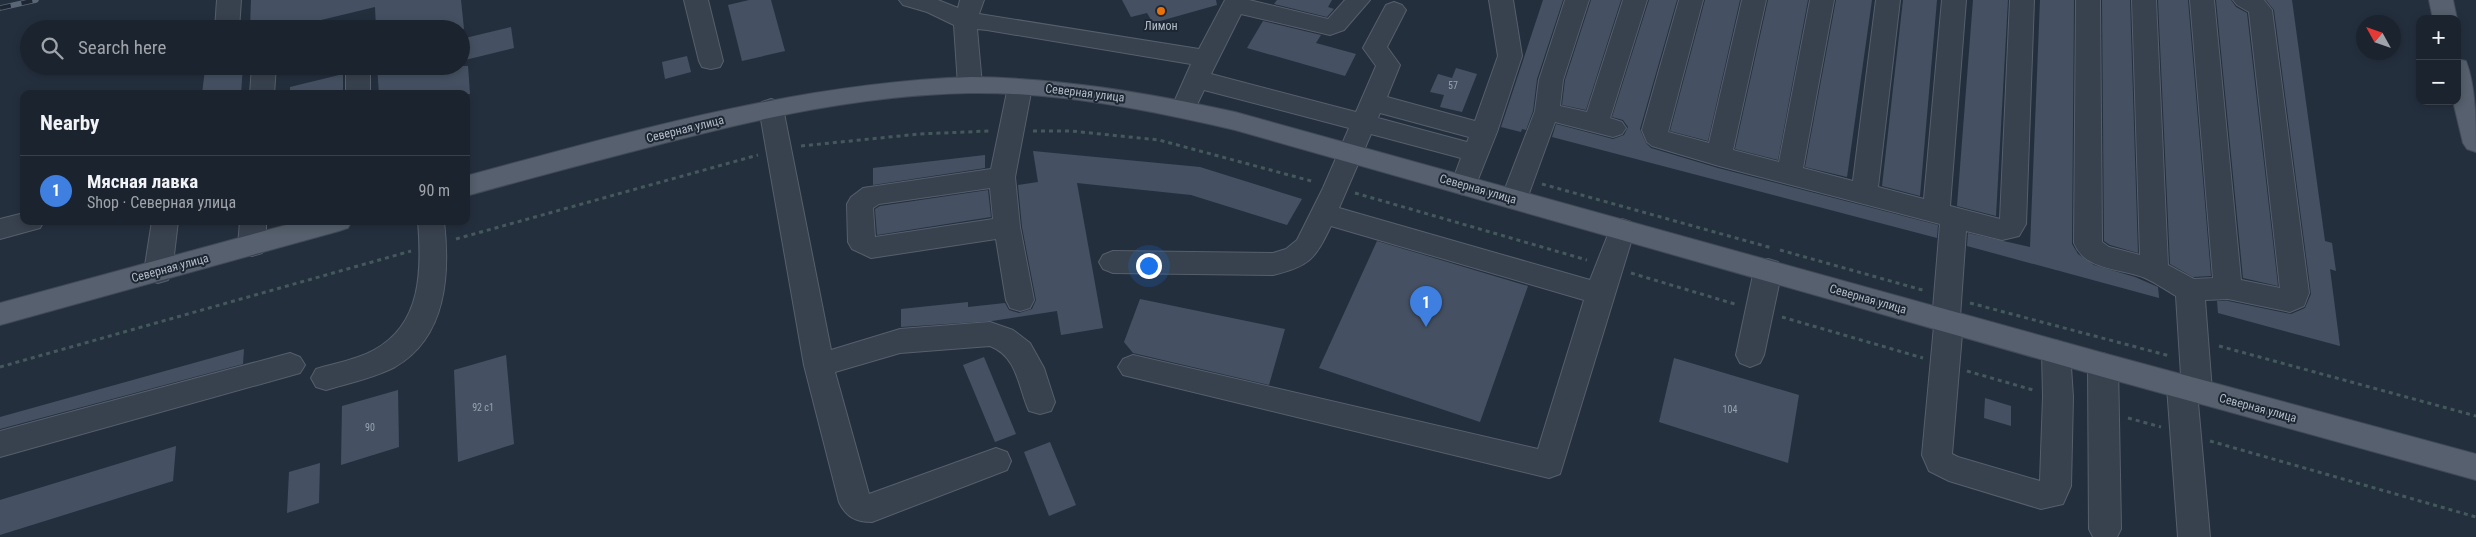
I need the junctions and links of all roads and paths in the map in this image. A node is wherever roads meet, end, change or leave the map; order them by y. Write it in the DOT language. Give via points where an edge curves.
graph roads {
  1 [pos="229,0"];
  2 [pos="696,0"];
  3 [pos="911,0"];
  4 [pos="1358,0"];
  5 [pos="1501,0"];
  6 [pos="1577,0"];
  7 [pos="1635,0"];
  8 [pos="1691,0"];
  9 [pos="1754,0"];
  10 [pos="1822,0"];
  11 [pos="1888,0"];
  12 [pos="1954,0"];
  13 [pos="2022,0"];
  14 [pos="2088,0"];
  15 [pos="2144,0"];
  16 [pos="2202,0"];
  17 [pos="2244,0"];
  18 [pos="2441,0"];
  19 [pos="1236,2"];
  20 [pos="968,10"];
  21 [pos="1394,10"];
  22 [pos="2444,15"];
  23 [pos="228,20"];
  24 [pos="711,62"];
  25 [pos="1201,68"];
  26 [pos="263,75"];
  27 [pos="358,75"];
  28 [pos="2461,79"];
  29 [pos="970,85"];
  30 [pos="1020,86"];
  31 [pos="262,90"];
  32 [pos="358,90"];
  33 [pos="2471,107"];
  34 [pos="771,108"];
  35 [pos="1183,109"];
  36 [pos="1547,111"];
  37 [pos="1367,113"];
  38 [pos="2475,138"];
  39 [pos="1480,143"];
  40 [pos="1351,153"];
  41 [pos="1719,157"];
  42 [pos="1789,175"];
  43 [pos="1002,177"];
  44 [pos="470,185"];
  45 [pos="1464,185"];
  46 [pos="1864,194"];
  47 [pos="1514,199"];
  48 [pos="1324,214"];
  49 [pos="1945,215"];
  50 [pos="20,224"];
  51 [pos="164,225"];
  52 [pos="310,225"];
  53 [pos="432,225"];
  54 [pos="1007,227"];
  55 [pos="0,229"];
  56 [pos="1622,229"];
  57 [pos="253,233"];
  58 [pos="1113,262"];
  59 [pos="1768,270"];
  60 [pos="2154,270"];
  61 [pos="158,272"];
  62 [pos="2228,288"];
  63 [pos="2190,290"];
  64 [pos="1600,294"];
  65 [pos="1020,300"];
  66 [pos="0,314"];
  67 [pos="1947,322"];
  68 [pos="2056,352"];
  69 [pos="1750,355"];
  70 [pos="819,364"];
  71 [pos="290,365"];
  72 [pos="2103,365"];
  73 [pos="1133,367"];
  74 [pos="326,378"];
  75 [pos="2190,389"];
  76 [pos="1040,402"];
  77 [pos="0,444"];
  78 [pos="996,461"];
  79 [pos="2476,467"];
  80 [pos="2106,529"];
  81 [pos="2194,537"];
  1 -- 23 [label="lane"];
  2 -- 24 [label="lane"];
  3 -- 20 [label="lane" via="935,7"];
  4 -- 19 [label="lane" via="1330,27"];
  5 -- 39 [label="lane" via="1510,56"];
  6 -- 36 [label="lane" via="1550,80"];
  7 -- 36 [label="lane" via="1606,126"];
  8 -- 41 [label="lane" via="1656,136 1669,144"];
  9 -- 41 [label="lane"];
  10 -- 42 [label="lane"];
  11 -- 46 [label="lane"];
  12 -- 49 [label="lane"];
  13 -- 49 [label="lane" via="2013,224 2010,229 2002,230"];
  14 -- 60 [label="lane" via="2088,243 2100,255"];
  15 -- 60 [label="lane"];
  16 -- 62 [label="lane"];
  17 -- 62 [label="lane" via="2260,10 2294,298 2282,301"];
  18 -- 22 [label="main road"];
  19 -- 25 [label="lane"];
  20 -- 25 [label="lane" via="996,24"];
  20 -- 29 [label="lane"];
  21 -- 37 [label="lane" via="1375,48 1388,65"];
  25 -- 35 [label="lane"];
  25 -- 37 [label="lane"];
  26 -- 31 [label="lane"];
  27 -- 32 [label="lane"];
  28 -- 33 [label="main road"];
  29 -- 30 [label="main road, Северная улица"];
  29 -- 34 [label="main road, Северная улица" via="893,90"];
  30 -- 35 [label="main road, Северная улица" via="1091,93"];
  30 -- 43 [label="lane"];
  33 -- 38 [label="main road"];
  34 -- 44 [label="main road, Северная улица"];
  34 -- 70 [label="lane"];
  35 -- 40 [label="main road, Северная улица"];
  36 -- 47 [label="lane"];
  37 -- 39 [label="lane"];
  37 -- 40 [label="lane"];
  39 -- 45 [label="lane"];
  40 -- 45 [label="main road, Северная улица"];
  40 -- 48 [label="lane"];
  41 -- 42 [label="lane"];
  42 -- 46 [label="lane"];
  43 -- 54 [label="lane"];
  43 -- 54 [label="lane" via="872,195 860,204 862,242 871,248"];
  45 -- 47 [label="main road, Северная улица"];
  46 -- 49 [label="lane"];
  47 -- 56 [label="main road, Северная улица"];
  48 -- 58 [label="lane" via="1307,247 1288,262"];
  48 -- 64 [label="lane"];
  49 -- 67 [label="lane"];
  50 -- 55 [label="lane"];
  51 -- 61 [label="lane"];
  52 -- 57 [label="main road, Северная улица"];
  53 -- 74 [label="lane" via="432,294 427,312 416,330 401,348 384,359"];
  54 -- 65 [label="lane"];
  56 -- 59 [label="main road, Северная улица"];
  56 -- 64 [label="lane"];
  57 -- 61 [label="main road, Северная улица"];
  59 -- 67 [label="main road, Северная улица"];
  59 -- 69 [label="lane"];
  60 -- 63 [label="lane"];
  61 -- 66 [label="main road, Северная улица"];
  62 -- 63 [label="lane"];
  63 -- 75 [label="lane"];
  64 -- 73 [label="lane" via="1549,465"];
  67 -- 68 [label="main road, Северная улица"];
  67 -- 68 [label="lane" via="1937,454 1940,462 1949,468 2041,495 2052,494 2055,486"];
  68 -- 72 [label="main road, Северная улица"];
  70 -- 76 [label="lane" via="900,341 990,334 1004,337 1022,351"];
  70 -- 78 [label="lane" via="855,502 862,508 872,508"];
  71 -- 77 [label="lane"];
  72 -- 75 [label="main road, Северная улица"];
  72 -- 80 [label="lane"];
  75 -- 79 [label="main road, Северная улица"];
  75 -- 81 [label="lane"];
}
